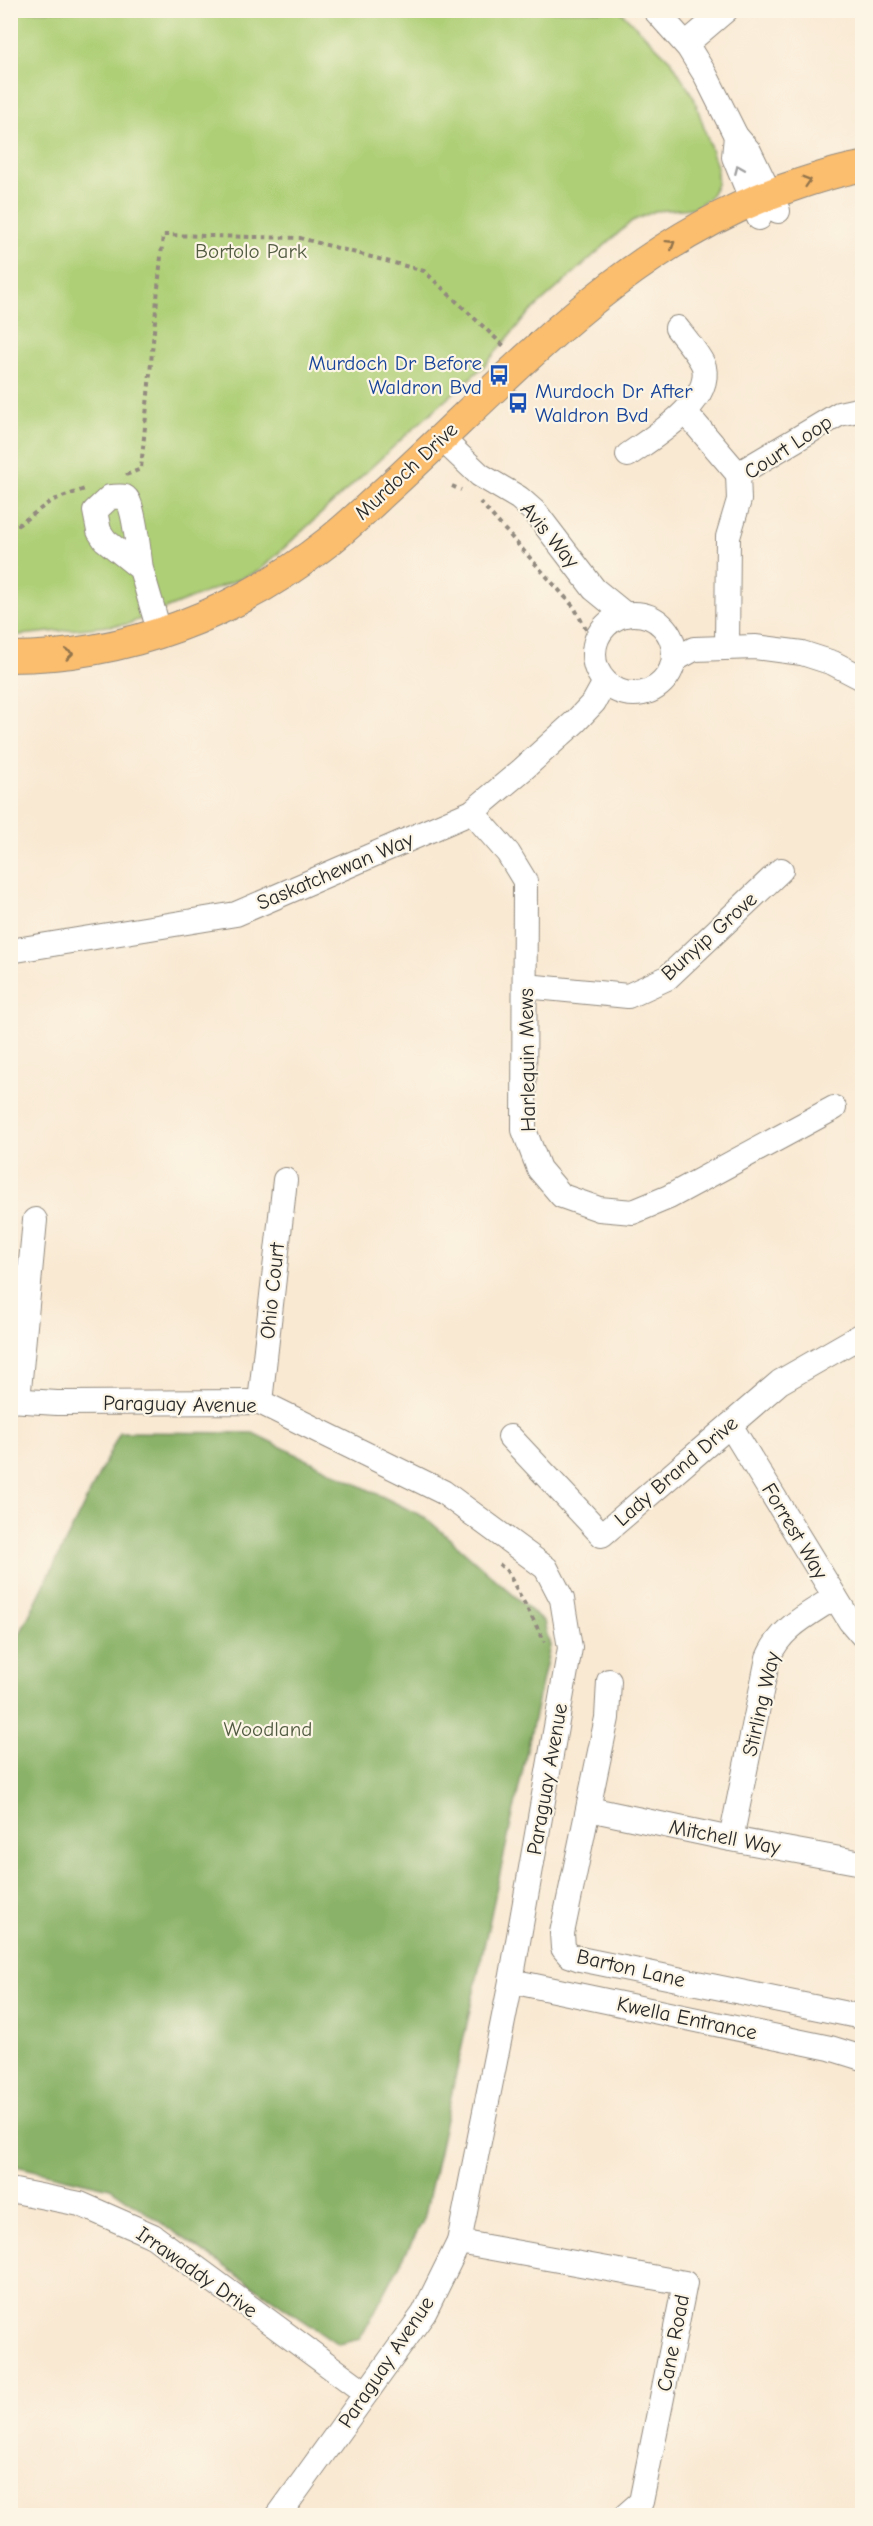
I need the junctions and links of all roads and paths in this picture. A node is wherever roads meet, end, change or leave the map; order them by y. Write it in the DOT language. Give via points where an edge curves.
graph roads {
  1 [pos="655,10"];
  2 [pos="726,10"];
  3 [pos="686,44"];
  4 [pos="862,167"];
  5 [pos="862,187"];
  6 [pos="765,206"];
  7 [pos="677,328"];
  8 [pos="512,355"];
  9 [pos="862,409"];
  10 [pos="686,413"];
  11 [pos="448,445"];
  12 [pos="628,455"];
  13 [pos="738,474"];
  14 [pos="121,476"];
  15 [pos="452,486"];
  16 [pos="91,487"];
  17 [pos="463,491"];
  18 [pos="474,496"];
  19 [pos="10,531"];
  20 [pos="141,569"];
  21 [pos="626,615"];
  22 [pos="160,634"];
  23 [pos="727,647"];
  24 [pos="10,657"];
  25 [pos="674,660"];
  26 [pos="599,675"];
  27 [pos="862,676"];
  28 [pos="10,679"];
  29 [pos="472,812"];
  30 [pos="781,870"];
  31 [pos="10,951"];
  32 [pos="526,986"];
  33 [pos="834,1108"];
  34 [pos="285,1180"];
  35 [pos="35,1220"];
  36 [pos="862,1335"];
  37 [pos="14,1400"];
  38 [pos="260,1402"];
  39 [pos="730,1425"];
  40 [pos="510,1437"];
  41 [pos="491,1556"];
  42 [pos="835,1597"];
  43 [pos="862,1635"];
  44 [pos="545,1652"];
  45 [pos="609,1681"];
  46 [pos="589,1809"];
  47 [pos="731,1839"];
  48 [pos="862,1863"];
  49 [pos="511,1981"];
  50 [pos="862,2017"];
  51 [pos="862,2058"];
  52 [pos="10,2190"];
  53 [pos="459,2241"];
  54 [pos="366,2393"];
  55 [pos="278,2516"];
  56 [pos="625,2516"];
  1 -- 3 [label="street"];
  2 -- 3 [label="street"];
  3 -- 6 [label="street" via="736,136 734,157"];
  6 -- 4 [label="main road, Murdoch Drive, one-way" via="844,170"];
  5 -- 6 [label="main road, Murdoch Drive"];
  6 -- 11 [label="main road, Murdoch Drive" via="683,236 606,288"];
  7 -- 10 [label="street" via="704,365 704,384"];
  8 -- 14 [label="path" via="424,271 300,238 163,235 141,469"];
  9 -- 13 [label="street, Court Loop" via="839,414"];
  10 -- 12 [label="street"];
  10 -- 13 [label="street"];
  11 -- 21 [label="street, Avis Way" via="480,475 536,513 594,589"];
  11 -- 22 [label="main road, Murdoch Drive" via="302,562 221,609"];
  11 -- 28 [label="main road, Murdoch Drive" via="338,558 238,621 132,662 93,671"];
  13 -- 23 [label="street, Court Loop" via="739,500 728,537"];
  15 -- 17 [label="path"];
  16 -- 19 [label="path" via="51,501"];
  18 -- 26 [label="path" via="574,607 588,633"];
  20 -- 22 [label="street"];
  21 -- 25 [label="street" via="651,618 662,625 670,635"];
  21 -- 26 [label="street" via="614,620 598,637 595,660"];
  24 -- 22 [label="main road, Murdoch Drive, one-way" via="84,652"];
  23 -- 25 [label="street" via="694,649"];
  23 -- 27 [label="street" via="802,653"];
  25 -- 26 [label="street" via="663,683 652,690 627,693 615,689"];
  26 -- 29 [label="street, Saskatchewan Way" via="594,702"];
  29 -- 31 [label="street, Saskatchewan Way" via="236,914"];
  29 -- 32 [label="street, Harlequin Mews" via="508,853 525,881"];
  30 -- 32 [label="street, Bunyip Grove" via="667,978 628,996"];
  32 -- 33 [label="street, Harlequin Mews" via="524,1130 539,1169 562,1196 599,1209 633,1212 669,1197"];
  34 -- 38 [label="street, Ohio Court"];
  35 -- 37 [label="street"];
  36 -- 39 [label="street, Lady Brand Drive" via="780,1382"];
  37 -- 38 [label="street, Paraguay Avenue"];
  38 -- 49 [label="street, Paraguay Avenue" via="443,1492 546,1568 562,1599 570,1648"];
  39 -- 40 [label="street, Lady Brand Drive" via="602,1535"];
  39 -- 42 [label="street, Forrest Way"];
  41 -- 44 [label="path" via="507,1571 545,1642"];
  42 -- 43 [label="street, Forrest Way"];
  42 -- 47 [label="street, Stirling Way" via="788,1629 775,1642 768,1658"];
  45 -- 46 [label="street, Barton Lane" via="607,1718"];
  46 -- 47 [label="street, Mitchell Way"];
  46 -- 50 [label="street, Barton Lane" via="561,1933 563,1948 569,1955"];
  47 -- 48 [label="street, Mitchell Way"];
  49 -- 51 [label="street, Kwella Entrance"];
  49 -- 53 [label="street, Paraguay Avenue"];
  52 -- 54 [label="street, Irrawaddy Drive" via="80,2204 153,2236"];
  53 -- 54 [label="street, Paraguay Avenue" via="424,2313"];
  53 -- 56 [label="street, Cane Road" via="685,2283 641,2502"];
  54 -- 55 [label="street, Paraguay Avenue"];
}
